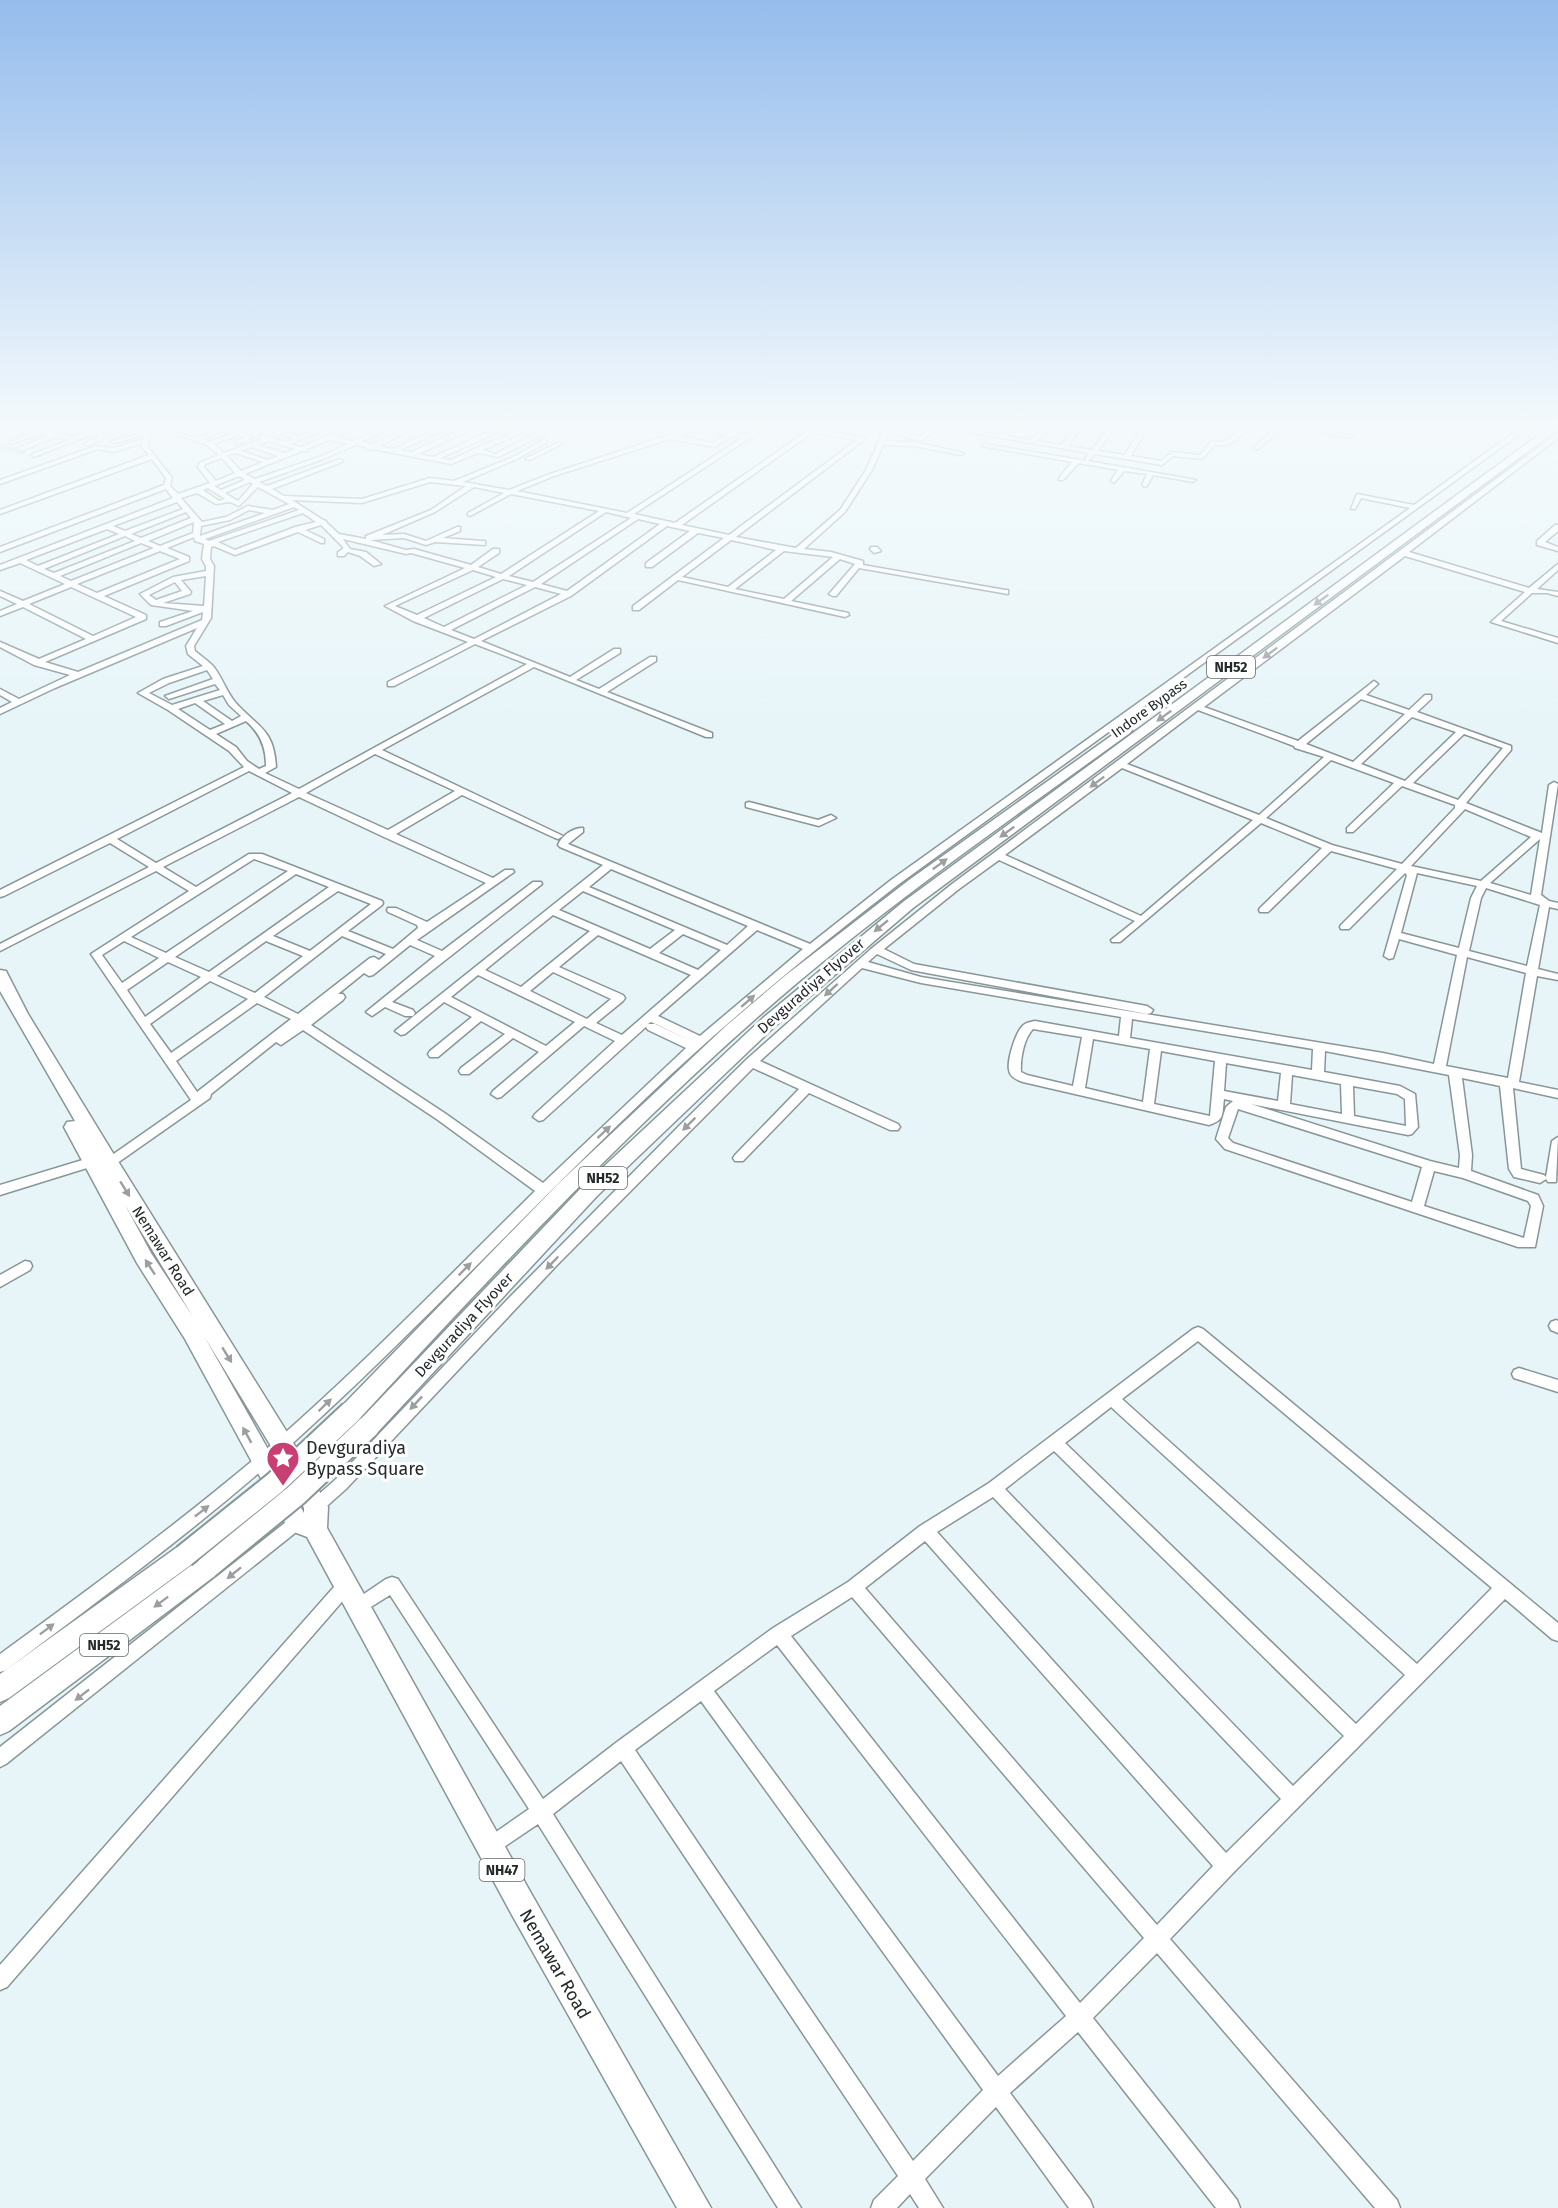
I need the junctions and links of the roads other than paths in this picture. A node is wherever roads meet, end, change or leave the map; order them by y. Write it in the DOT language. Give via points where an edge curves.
graph roads {
  1 [pos="50,531"];
  2 [pos="94,531"];
  3 [pos="117,531"];
  4 [pos="132,531"];
  5 [pos="187,531"];
  6 [pos="192,531"];
  7 [pos="198,531"];
  8 [pos="247,531"];
  9 [pos="272,531"];
  10 [pos="293,531"];
  11 [pos="302,531"];
  12 [pos="333,531"];
  13 [pos="385,531"];
  14 [pos="455,531"];
  15 [pos="572,531"];
  16 [pos="611,531"];
  17 [pos="655,531"];
  18 [pos="695,531"];
  19 [pos="740,531"];
  20 [pos="820,531"];
  21 [pos="1384,531"];
  22 [pos="1400,531"];
  23 [pos="1412,531"];
  24 [pos="1433,531"];
  25 [pos="1553,531"];
  26 [pos="124,534"];
  27 [pos="338,536"];
  28 [pos="354,538"];
  29 [pos="369,538"];
  30 [pos="731,538"];
  31 [pos="433,540"];
  32 [pos="142,541"];
  33 [pos="321,541"];
  34 [pos="482,543"];
  35 [pos="208,545"];
  36 [pos="383,546"];
  37 [pos="158,548"];
  38 [pos="222,548"];
  39 [pos="3,549"];
  40 [pos="782,549"];
  41 [pos="1558,549"];
  42 [pos="496,551"];
  43 [pos="797,551"];
  44 [pos="1404,553"];
  45 [pos="363,554"];
  46 [pos="838,557"];
  47 [pos="22,560"];
  48 [pos="377,564"];
  49 [pos="648,565"];
  50 [pos="858,566"];
  51 [pos="1558,566"];
  52 [pos="472,567"];
  53 [pos="0,568"];
  54 [pos="39,568"];
  55 [pos="209,573"];
  56 [pos="56,575"];
  57 [pos="503,576"];
  58 [pos="677,578"];
  59 [pos="176,579"];
  60 [pos="71,584"];
  61 [pos="536,584"];
  62 [pos="1558,587"];
  63 [pos="730,589"];
  64 [pos="1530,591"];
  65 [pos="1547,591"];
  66 [pos="1005,592"];
  67 [pos="0,593"];
  68 [pos="568,594"];
  69 [pos="833,594"];
  70 [pos="1558,594"];
  71 [pos="97,596"];
  72 [pos="1558,601"];
  73 [pos="785,602"];
  74 [pos="154,603"];
  75 [pos="24,604"];
  76 [pos="636,608"];
  77 [pos="203,610"];
  78 [pos="0,614"];
  79 [pos="845,615"];
  80 [pos="416,619"];
  81 [pos="206,622"];
  82 [pos="163,624"];
  83 [pos="444,630"];
  84 [pos="93,639"];
  85 [pos="1558,641"];
  86 [pos="475,642"];
  87 [pos="0,644"];
  88 [pos="616,651"];
  89 [pos="653,659"];
  90 [pos="37,663"];
  91 [pos="534,664"];
  92 [pos="209,667"];
  93 [pos="79,675"];
  94 [pos="218,680"];
  95 [pos="570,681"];
  96 [pos="391,684"];
  97 [pos="1374,684"];
  98 [pos="0,692"];
  99 [pos="224,692"];
  100 [pos="600,692"];
  101 [pos="169,696"];
  102 [pos="1360,696"];
  103 [pos="1428,697"];
  104 [pos="196,700"];
  105 [pos="19,702"];
  106 [pos="171,708"];
  107 [pos="1197,708"];
  108 [pos="0,711"];
  109 [pos="1411,713"];
  110 [pos="247,717"];
  111 [pos="231,724"];
  112 [pos="1462,730"];
  113 [pos="208,734"];
  114 [pos="709,735"];
  115 [pos="1298,746"];
  116 [pos="375,750"];
  117 [pos="1329,757"];
  118 [pos="1120,764"];
  119 [pos="1354,766"];
  120 [pos="255,769"];
  121 [pos="1403,784"];
  122 [pos="1554,786"];
  123 [pos="462,791"];
  124 [pos="298,793"];
  125 [pos="749,804"];
  126 [pos="1460,804"];
  127 [pos="831,818"];
  128 [pos="1260,819"];
  129 [pos="580,830"];
  130 [pos="1350,830"];
  131 [pos="387,835"];
  132 [pos="558,836"];
  133 [pos="1542,836"];
  134 [pos="110,839"];
  135 [pos="1329,847"];
  136 [pos="998,856"];
  137 [pos="158,866"];
  138 [pos="608,866"];
  139 [pos="1404,868"];
  140 [pos="294,871"];
  141 [pos="509,872"];
  142 [pos="491,881"];
  143 [pos="537,884"];
  144 [pos="1483,884"];
  145 [pos="336,887"];
  146 [pos="581,887"];
  147 [pos="195,891"];
  148 [pos="0,894"];
  149 [pos="901,902"];
  150 [pos="1545,903"];
  151 [pos="1558,906"];
  152 [pos="392,910"];
  153 [pos="1264,910"];
  154 [pos="553,912"];
  155 [pos="1142,920"];
  156 [pos="755,926"];
  157 [pos="1345,927"];
  158 [pos="424,929"];
  159 [pos="682,930"];
  160 [pos="596,931"];
  161 [pos="340,932"];
  162 [pos="1395,935"];
  163 [pos="123,937"];
  164 [pos="265,937"];
  165 [pos="1116,940"];
  166 [pos="409,941"];
  167 [pos="0,948"];
  168 [pos="810,948"];
  169 [pos="728,950"];
  170 [pos="858,951"];
  171 [pos="394,953"];
  172 [pos="1463,953"];
  173 [pos="651,954"];
  174 [pos="310,955"];
  175 [pos="443,955"];
  176 [pos="1389,956"];
  177 [pos="166,957"];
  178 [pos="374,960"];
  179 [pos="550,967"];
  180 [pos="900,968"];
  181 [pos="478,971"];
  182 [pos="1533,971"];
  183 [pos="0,975"];
  184 [pos="700,975"];
  185 [pos="209,977"];
  186 [pos="1558,977"];
  187 [pos="122,988"];
  188 [pos="522,992"];
  189 [pos="0,994"];
  190 [pos="256,998"];
  191 [pos="444,998"];
  192 [pos="384,1003"];
  193 [pos="372,1012"];
  194 [pos="409,1013"];
  195 [pos="480,1016"];
  196 [pos="1127,1016"];
  197 [pos="647,1020"];
  198 [pos="301,1022"];
  199 [pos="144,1023"];
  200 [pos="585,1023"];
  201 [pos="401,1031"];
  202 [pos="513,1033"];
  203 [pos="1088,1034"];
  204 [pos="623,1040"];
  205 [pos="1124,1041"];
  206 [pos="698,1044"];
  207 [pos="1156,1047"];
  208 [pos="1319,1047"];
  209 [pos="547,1051"];
  210 [pos="434,1054"];
  211 [pos="1383,1057"];
  212 [pos="1221,1058"];
  213 [pos="170,1060"];
  214 [pos="752,1062"];
  215 [pos="1287,1069"];
  216 [pos="1439,1070"];
  217 [pos="465,1071"];
  218 [pos="1455,1073"];
  219 [pos="1318,1074"];
  220 [pos="1347,1080"];
  221 [pos="1510,1083"];
  222 [pos="808,1087"];
  223 [pos="1078,1092"];
  224 [pos="497,1094"];
  225 [pos="1219,1094"];
  226 [pos="1558,1094"];
  227 [pos="1284,1107"];
  228 [pos="1148,1108"];
  229 [pos="539,1117"];
  230 [pos="1348,1119"];
  231 [pos="894,1127"];
  232 [pos="1558,1141"];
  233 [pos="739,1158"];
  234 [pos="103,1161"];
  235 [pos="1429,1165"];
  236 [pos="1465,1174"];
  237 [pos="0,1190"];
  238 [pos="544,1191"];
  239 [pos="1417,1207"];
  240 [pos="25,1266"];
  241 [pos="0,1282"];
  242 [pos="1519,1374"];
  243 [pos="1558,1386"];
  244 [pos="1113,1400"];
  245 [pos="1054,1442"];
  246 [pos="282,1444"];
  247 [pos="262,1462"];
  248 [pos="994,1488"];
  249 [pos="302,1524"];
  250 [pos="926,1531"];
  251 [pos="854,1587"];
  252 [pos="1505,1587"];
  253 [pos="353,1596"];
  254 [pos="1558,1633"];
  255 [pos="779,1634"];
  256 [pos="0,1664"];
  257 [pos="1417,1675"];
  258 [pos="0,1689"];
  259 [pos="703,1690"];
  260 [pos="0,1722"];
  261 [pos="1356,1736"];
  262 [pos="623,1748"];
  263 [pos="0,1758"];
  264 [pos="1293,1799"];
  265 [pos="541,1812"];
  266 [pos="489,1847"];
  267 [pos="1226,1866"];
  268 [pos="1156,1939"];
  269 [pos="0,1980"];
  270 [pos="1080,2017"];
  271 [pos="996,2092"];
  272 [pos="913,2178"];
  273 [pos="695,2208"];
  274 [pos="790,2208"];
  275 [pos="882,2208"];
  276 [pos="932,2208"];
  277 [pos="1082,2208"];
  278 [pos="1230,2208"];
  279 [pos="1389,2208"];
  1 -- 39 [label="street"];
  2 -- 47 [label="street"];
  3 -- 26 [label="street"];
  4 -- 26 [label="street"];
  5 -- 32 [label="street"];
  6 -- 37 [label="street"];
  7 -- 35 [label="street"];
  8 -- 35 [label="street"];
  9 -- 38 [label="street"];
  10 -- 38 [label="street" via="235,553"];
  11 -- 33 [label="street"];
  12 -- 27 [label="street"];
  13 -- 29 [label="street"];
  14 -- 31 [label="street"];
  15 -- 57 [label="street"];
  16 -- 61 [label="street"];
  17 -- 68 [label="street"];
  18 -- 30 [label="street"];
  18 -- 49 [label="street"];
  19 -- 30 [label="street"];
  20 -- 43 [label="street"];
  21 -- 149 [label="street"];
  149 -- 22 [label="highway, Indore Bypass / NH52, one-way"];
  23 -- 149 [label="highway, Indore Bypass / NH52, one-way"];
  24 -- 44 [label="street"];
  25 -- 41 [label="street" via="1540,543"];
  26 -- 32 [label="street"];
  26 -- 54 [label="street"];
  27 -- 28 [label="street"];
  27 -- 45 [label="street" via="344,552"];
  28 -- 29 [label="street"];
  28 -- 36 [label="street"];
  29 -- 31 [label="street" via="404,536 424,543"];
  30 -- 40 [label="street"];
  30 -- 58 [label="street"];
  31 -- 34 [label="street"];
  32 -- 37 [label="street"];
  32 -- 56 [label="street"];
  35 -- 38 [label="street"];
  35 -- 55 [label="street"];
  36 -- 45 [label="street"];
  36 -- 52 [label="street"];
  37 -- 60 [label="street"];
  37 -- 71 [label="street" via="186,559"];
  39 -- 47 [label="street"];
  40 -- 43 [label="street"];
  40 -- 63 [label="street"];
  42 -- 52 [label="street"];
  43 -- 46 [label="street"];
  44 -- 64 [label="street"];
  44 -- 107 [label="street, one-way"];
  45 -- 48 [label="street"];
  46 -- 50 [label="street" via="860,563"];
  46 -- 73 [label="street"];
  47 -- 53 [label="street"];
  47 -- 54 [label="street"];
  50 -- 66 [label="street"];
  50 -- 69 [label="street"];
  51 -- 64 [label="street"];
  52 -- 57 [label="street"];
  52 -- 80 [label="street" via="389,606"];
  54 -- 56 [label="street"];
  55 -- 59 [label="street"];
  55 -- 77 [label="street"];
  56 -- 60 [label="street"];
  57 -- 61 [label="street"];
  57 -- 80 [label="street"];
  58 -- 63 [label="street"];
  58 -- 76 [label="street"];
  59 -- 74 [label="street" via="144,593"];
  59 -- 74 [label="street" via="187,592"];
  60 -- 71 [label="street"];
  60 -- 75 [label="street"];
  61 -- 68 [label="street"];
  61 -- 83 [label="street"];
  62 -- 65 [label="street"];
  63 -- 73 [label="street"];
  64 -- 65 [label="street"];
  64 -- 72 [label="street"];
  64 -- 85 [label="street" via="1496,622"];
  65 -- 70 [label="street"];
  67 -- 75 [label="street"];
  68 -- 86 [label="street"];
  71 -- 84 [label="street" via="143,617"];
  73 -- 79 [label="street"];
  74 -- 77 [label="street"];
  75 -- 78 [label="street"];
  75 -- 84 [label="street"];
  77 -- 81 [label="street"];
  77 -- 82 [label="street"];
  80 -- 83 [label="street"];
  81 -- 92 [label="street" via="189,648"];
  81 -- 93 [label="street"];
  83 -- 86 [label="street"];
  84 -- 90 [label="street"];
  86 -- 91 [label="street"];
  86 -- 96 [label="street"];
  87 -- 90 [label="street"];
  88 -- 95 [label="street"];
  89 -- 100 [label="street"];
  90 -- 93 [label="street"];
  91 -- 95 [label="street"];
  91 -- 116 [label="street"];
  92 -- 94 [label="street"];
  92 -- 106 [label="street" via="142,692"];
  93 -- 105 [label="street"];
  94 -- 99 [label="street"];
  94 -- 101 [label="street"];
  95 -- 100 [label="street"];
  97 -- 102 [label="street"];
  98 -- 105 [label="street"];
  99 -- 104 [label="street"];
  99 -- 110 [label="street"];
  100 -- 114 [label="street"];
  102 -- 109 [label="street"];
  102 -- 115 [label="street"];
  103 -- 109 [label="street"];
  104 -- 106 [label="street"];
  104 -- 111 [label="street"];
  105 -- 108 [label="street"];
  106 -- 113 [label="street"];
  107 -- 115 [label="street"];
  107 -- 118 [label="street"];
  109 -- 112 [label="street"];
  109 -- 119 [label="street"];
  110 -- 111 [label="street"];
  110 -- 120 [label="street" via="259,727 271,755 271,767"];
  111 -- 113 [label="street"];
  112 -- 121 [label="street"];
  112 -- 126 [label="street" via="1508,748"];
  113 -- 120 [label="street"];
  115 -- 117 [label="street"];
  116 -- 123 [label="street"];
  116 -- 124 [label="street"];
  117 -- 119 [label="street"];
  117 -- 128 [label="street"];
  118 -- 128 [label="street"];
  118 -- 136 [label="street, one-way"];
  119 -- 121 [label="street"];
  120 -- 124 [label="street"];
  120 -- 134 [label="street"];
  121 -- 126 [label="street"];
  121 -- 130 [label="street"];
  122 -- 133 [label="street"];
  123 -- 131 [label="street"];
  123 -- 132 [label="street"];
  124 -- 131 [label="street"];
  124 -- 137 [label="street"];
  125 -- 127 [label="street" via="819,823"];
  126 -- 133 [label="street"];
  126 -- 139 [label="street" via="1460,809"];
  128 -- 135 [label="street"];
  128 -- 155 [label="street"];
  129 -- 138 [label="street" via="563,845"];
  131 -- 142 [label="street"];
  133 -- 144 [label="street"];
  133 -- 150 [label="street" via="1536,896"];
  134 -- 137 [label="street"];
  134 -- 148 [label="street"];
  135 -- 139 [label="street"];
  135 -- 153 [label="street"];
  136 -- 149 [label="street"];
  136 -- 155 [label="street"];
  137 -- 147 [label="street"];
  137 -- 167 [label="street"];
  138 -- 146 [label="street"];
  138 -- 156 [label="street"];
  139 -- 144 [label="street"];
  139 -- 157 [label="street"];
  139 -- 162 [label="street" via="1412,874"];
  140 -- 145 [label="street"];
  140 -- 147 [label="street" via="252,856"];
  140 -- 177 [label="street"];
  141 -- 158 [label="street"];
  143 -- 175 [label="street"];
  144 -- 150 [label="street"];
  144 -- 172 [label="street"];
  145 -- 161 [label="street" via="378,903"];
  145 -- 164 [label="street"];
  146 -- 154 [label="street"];
  146 -- 159 [label="street"];
  147 -- 163 [label="street"];
  149 -- 168 [label="street"];
  149 -- 170 [label="highway, Devguradiya Flyover / NH52"];
  149 -- 170 [label="street"];
  150 -- 151 [label="street"];
  150 -- 182 [label="street"];
  152 -- 158 [label="street" via="422,923"];
  154 -- 160 [label="street"];
  154 -- 181 [label="street"];
  155 -- 165 [label="street"];
  156 -- 168 [label="street"];
  156 -- 169 [label="street"];
  158 -- 166 [label="street"];
  159 -- 169 [label="street"];
  159 -- 173 [label="street"];
  160 -- 173 [label="street"];
  160 -- 179 [label="street"];
  161 -- 171 [label="street"];
  161 -- 174 [label="street"];
  162 -- 172 [label="street"];
  162 -- 176 [label="street"];
  163 -- 177 [label="street"];
  163 -- 187 [label="street" via="96,954"];
  164 -- 174 [label="street"];
  164 -- 185 [label="street"];
  166 -- 171 [label="street"];
  166 -- 175 [label="street"];
  206 -- 168 [label="street, one-way"];
  169 -- 184 [label="street"];
  170 -- 180 [label="street"];
  170 -- 180 [label="street"];
  170 -- 214 [label="street, one-way"];
  170 -- 258 [label="highway, Devguradiya Flyover / NH52, bridge" via="715,1047 527,1226 351,1412 276,1483 184,1556"];
  170 -- 260 [label="highway, Devguradiya Flyover / NH52, one-way, bridge" via="768,1022 590,1191 368,1427 296,1495 208,1567"];
  171 -- 198 [label="street"];
  172 -- 182 [label="street"];
  172 -- 216 [label="street"];
  173 -- 184 [label="street"];
  174 -- 190 [label="street"];
  175 -- 192 [label="street"];
  177 -- 185 [label="street"];
  177 -- 187 [label="street"];
  178 -- 198 [label="street"];
  179 -- 188 [label="street"];
  179 -- 200 [label="street" via="619,998"];
  180 -- 196 [label="street" via="921,980"];
  180 -- 211 [label="street" via="1362,1046 1380,1052"];
  181 -- 188 [label="street"];
  181 -- 191 [label="street"];
  182 -- 186 [label="street"];
  182 -- 221 [label="street"];
  183 -- 234 [label="highway, Nemawar Road"];
  184 -- 197 [label="street"];
  185 -- 190 [label="street"];
  185 -- 199 [label="street"];
  187 -- 199 [label="street"];
  188 -- 200 [label="street"];
  189 -- 234 [label="highway, Nemawar Road"];
  190 -- 198 [label="street"];
  190 -- 213 [label="street"];
  191 -- 195 [label="street"];
  191 -- 201 [label="street"];
  192 -- 193 [label="street"];
  192 -- 194 [label="street"];
  195 -- 202 [label="street"];
  195 -- 210 [label="street"];
  196 -- 205 [label="street"];
  196 -- 208 [label="street"];
  197 -- 204 [label="street"];
  197 -- 206 [label="street"];
  198 -- 213 [label="street" via="198,1096 193,1096"];
  198 -- 234 [label="street"];
  198 -- 238 [label="street"];
  199 -- 213 [label="street"];
  200 -- 204 [label="street"];
  200 -- 209 [label="street"];
  202 -- 209 [label="street"];
  202 -- 217 [label="street"];
  203 -- 205 [label="street"];
  203 -- 223 [label="street"];
  203 -- 223 [label="street" via="1029,1025 1023,1031 1014,1069 1023,1077"];
  204 -- 229 [label="street"];
  205 -- 207 [label="street"];
  238 -- 206 [label="street, one-way"];
  207 -- 212 [label="street"];
  207 -- 228 [label="street"];
  208 -- 211 [label="street"];
  208 -- 219 [label="street"];
  209 -- 224 [label="street"];
  211 -- 216 [label="street"];
  212 -- 215 [label="street"];
  212 -- 225 [label="street"];
  214 -- 222 [label="street"];
  214 -- 249 [label="street, one-way" via="631,1181"];
  215 -- 219 [label="street"];
  215 -- 227 [label="street"];
  216 -- 218 [label="street"];
  218 -- 221 [label="street"];
  218 -- 236 [label="street"];
  219 -- 220 [label="street"];
  220 -- 230 [label="street"];
  220 -- 230 [label="street" via="1406,1093 1411,1097 1412,1127 1408,1131"];
  221 -- 226 [label="street"];
  221 -- 232 [label="street" via="1518,1174 1546,1179"];
  222 -- 231 [label="street"];
  222 -- 233 [label="street"];
  223 -- 228 [label="street"];
  225 -- 227 [label="street"];
  225 -- 228 [label="street" via="1214,1120"];
  227 -- 230 [label="street"];
  234 -- 237 [label="street"];
  234 -- 246 [label="highway, Nemawar Road, one-way"];
  247 -- 234 [label="highway, Nemawar Road, one-way" via="192,1333 144,1258"];
  235 -- 236 [label="street"];
  235 -- 239 [label="street"];
  235 -- 239 [label="street" via="1240,1104 1232,1107 1222,1139 1229,1146"];
  236 -- 239 [label="street" via="1536,1200 1530,1244"];
  246 -- 238 [label="street, one-way"];
  240 -- 241 [label="street"];
  242 -- 243 [label="street"];
  244 -- 245 [label="street"];
  244 -- 252 [label="street" via="1198,1333"];
  244 -- 257 [label="street"];
  245 -- 248 [label="street"];
  245 -- 261 [label="street"];
  246 -- 247 [label="street"];
  246 -- 249 [label="highway, Nemawar Road"];
  247 -- 249 [label="highway, Nemawar Road"];
  256 -- 247 [label="street, one-way"];
  248 -- 250 [label="street"];
  248 -- 264 [label="street"];
  249 -- 253 [label="highway, Nemawar Road / NH47"];
  249 -- 263 [label="street, one-way"];
  250 -- 251 [label="street"];
  250 -- 267 [label="street"];
  251 -- 255 [label="street"];
  251 -- 268 [label="street"];
  252 -- 254 [label="street"];
  252 -- 257 [label="street"];
  253 -- 265 [label="street" via="392,1584"];
  253 -- 266 [label="highway, Nemawar Road / NH47"];
  253 -- 269 [label="street"];
  255 -- 259 [label="street"];
  255 -- 270 [label="street"];
  257 -- 261 [label="street"];
  259 -- 262 [label="street"];
  259 -- 271 [label="street"];
  261 -- 264 [label="street"];
  262 -- 265 [label="street"];
  262 -- 272 [label="street"];
  264 -- 267 [label="street"];
  265 -- 266 [label="street"];
  265 -- 274 [label="street"];
  266 -- 273 [label="highway, Nemawar Road / NH47"];
  267 -- 268 [label="street"];
  268 -- 270 [label="street"];
  268 -- 279 [label="street"];
  270 -- 271 [label="street"];
  270 -- 278 [label="street"];
  271 -- 272 [label="street"];
  271 -- 277 [label="street"];
  272 -- 275 [label="street"];
  272 -- 276 [label="street"];
}
